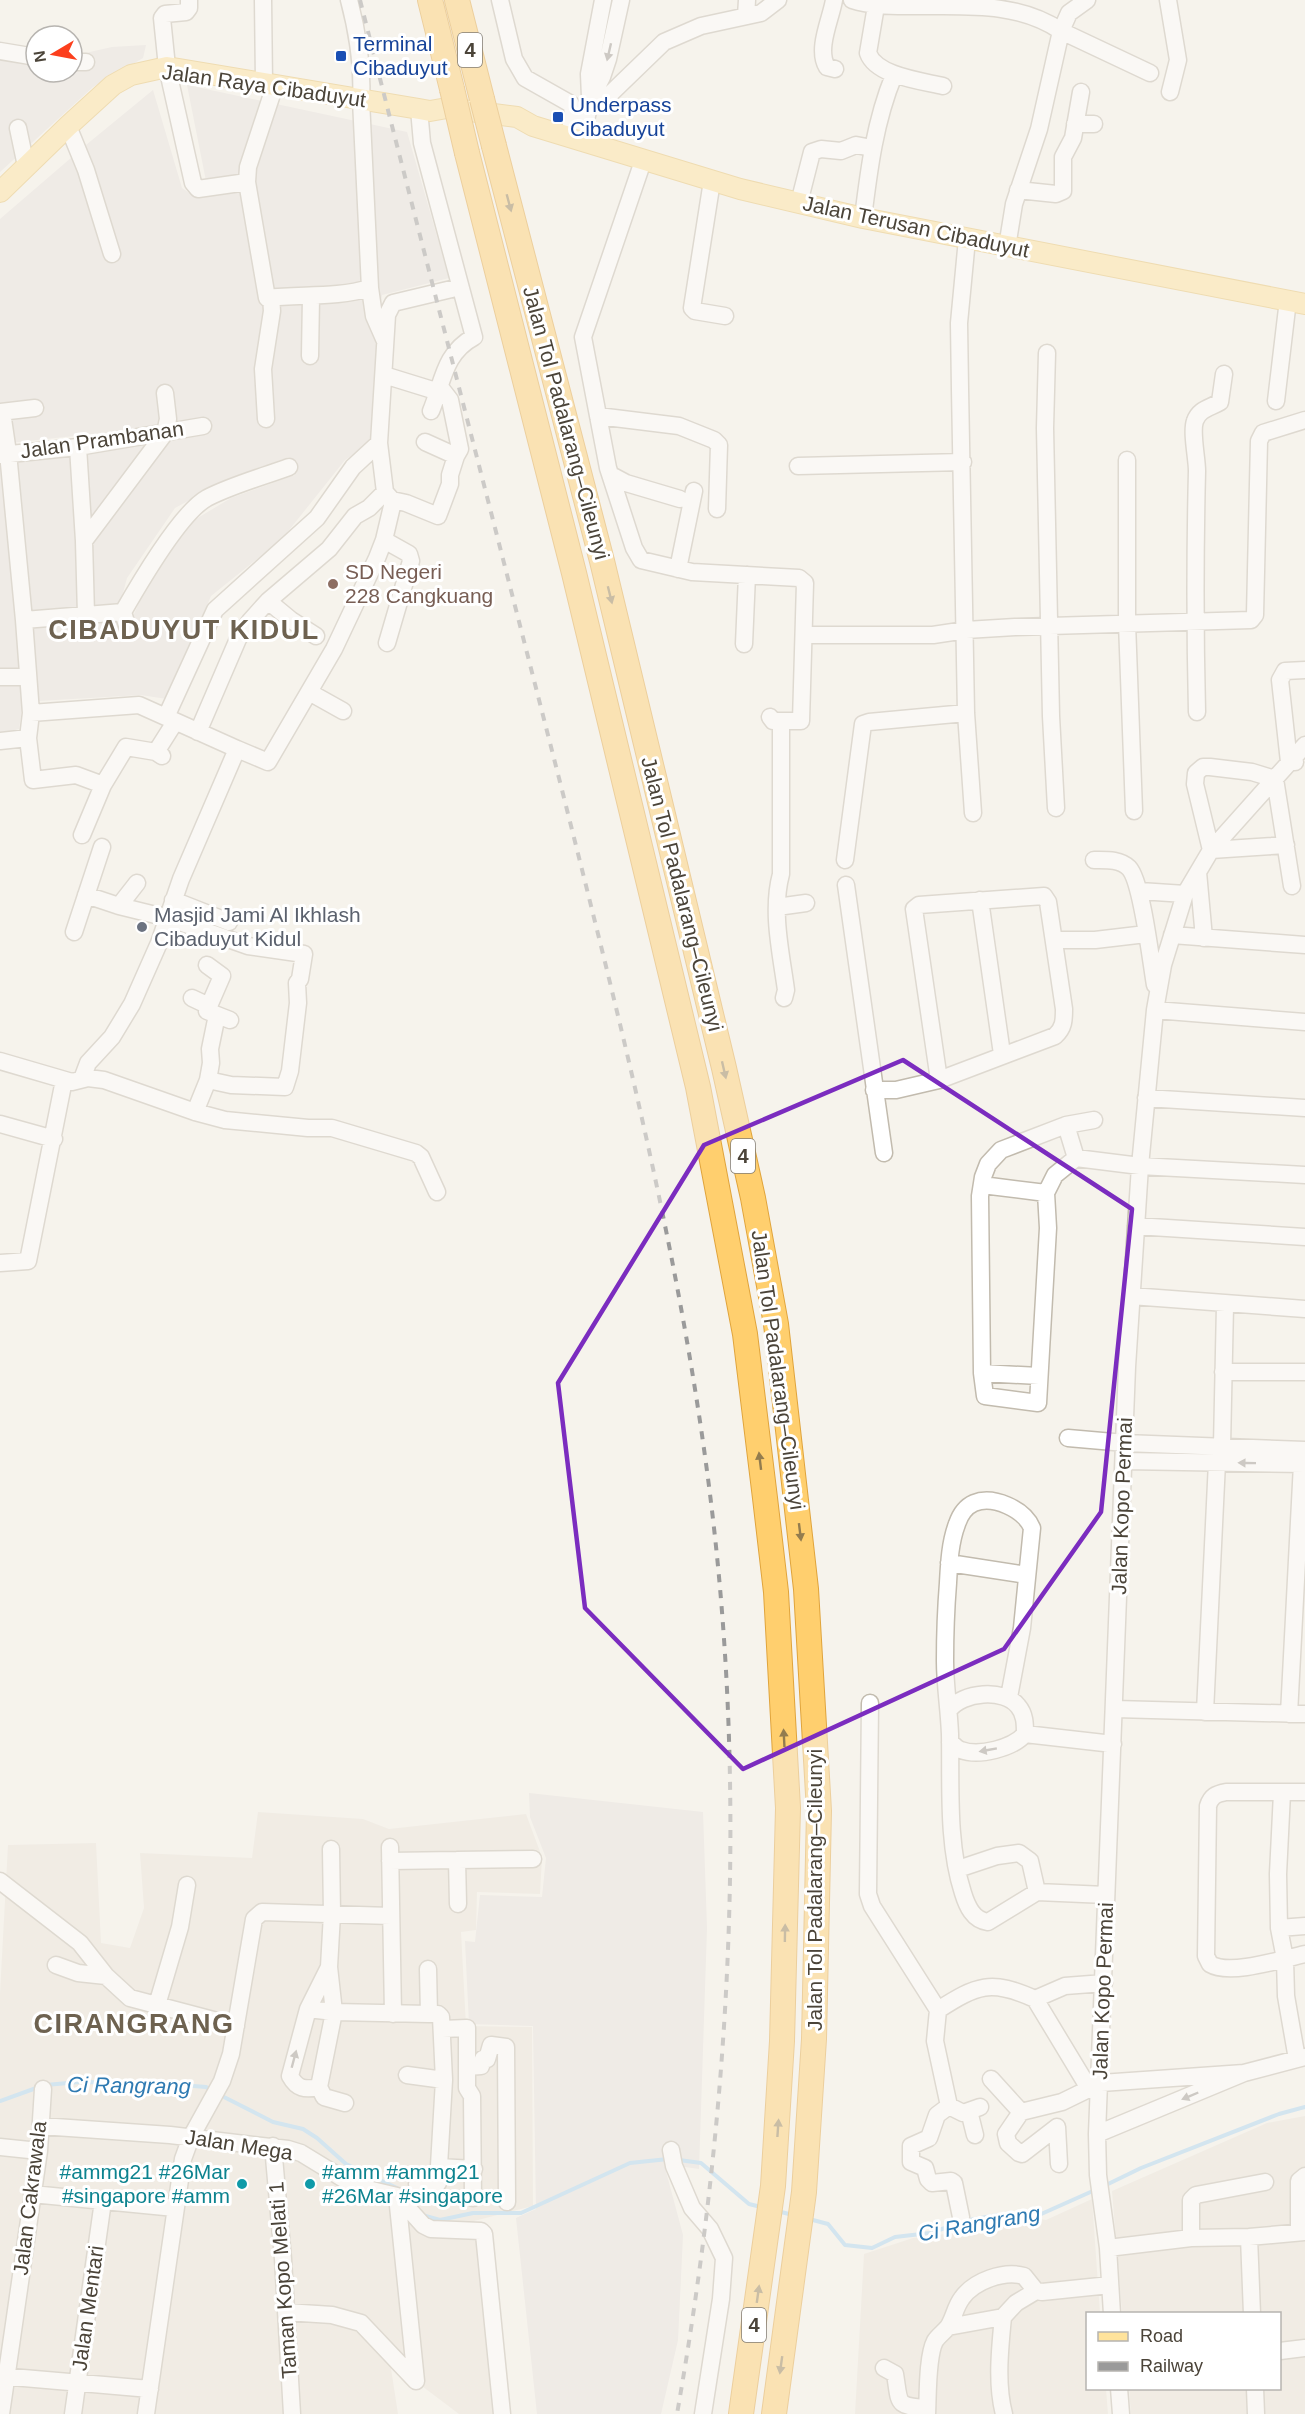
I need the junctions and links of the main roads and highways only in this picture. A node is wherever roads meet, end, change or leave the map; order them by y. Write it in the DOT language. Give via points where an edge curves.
graph roads {
  1 [pos="430,0"];
  2 [pos="457,0"];
  3 [pos="425,110"];
  4 [pos="0,192"];
  5 [pos="1297,302"];
  6 [pos="741,2414"];
  7 [pos="774,2414"];
  6 -- 1 [label="highway, Jalan Tol Padalarang–Cileunyi / 4, one-way, bridge" via="773,2186 782,2041 788,1809 776,1592 745,1334 698,1087"];
  2 -- 7 [label="highway, Jalan Tol Padalarang–Cileunyi / 4, one-way, bridge" via="602,561 721,1056 776,1324 806,1589 819,1811 814,2039 804,2192"];
  3 -- 4 [label="main road, Jalan Raya Cibaduyut" via="167,67 140,72 103,93"];
  3 -- 5 [label="main road, Jalan Terusan Cibaduyut" via="447,119 517,128 532,126 712,181 863,218"];
}
